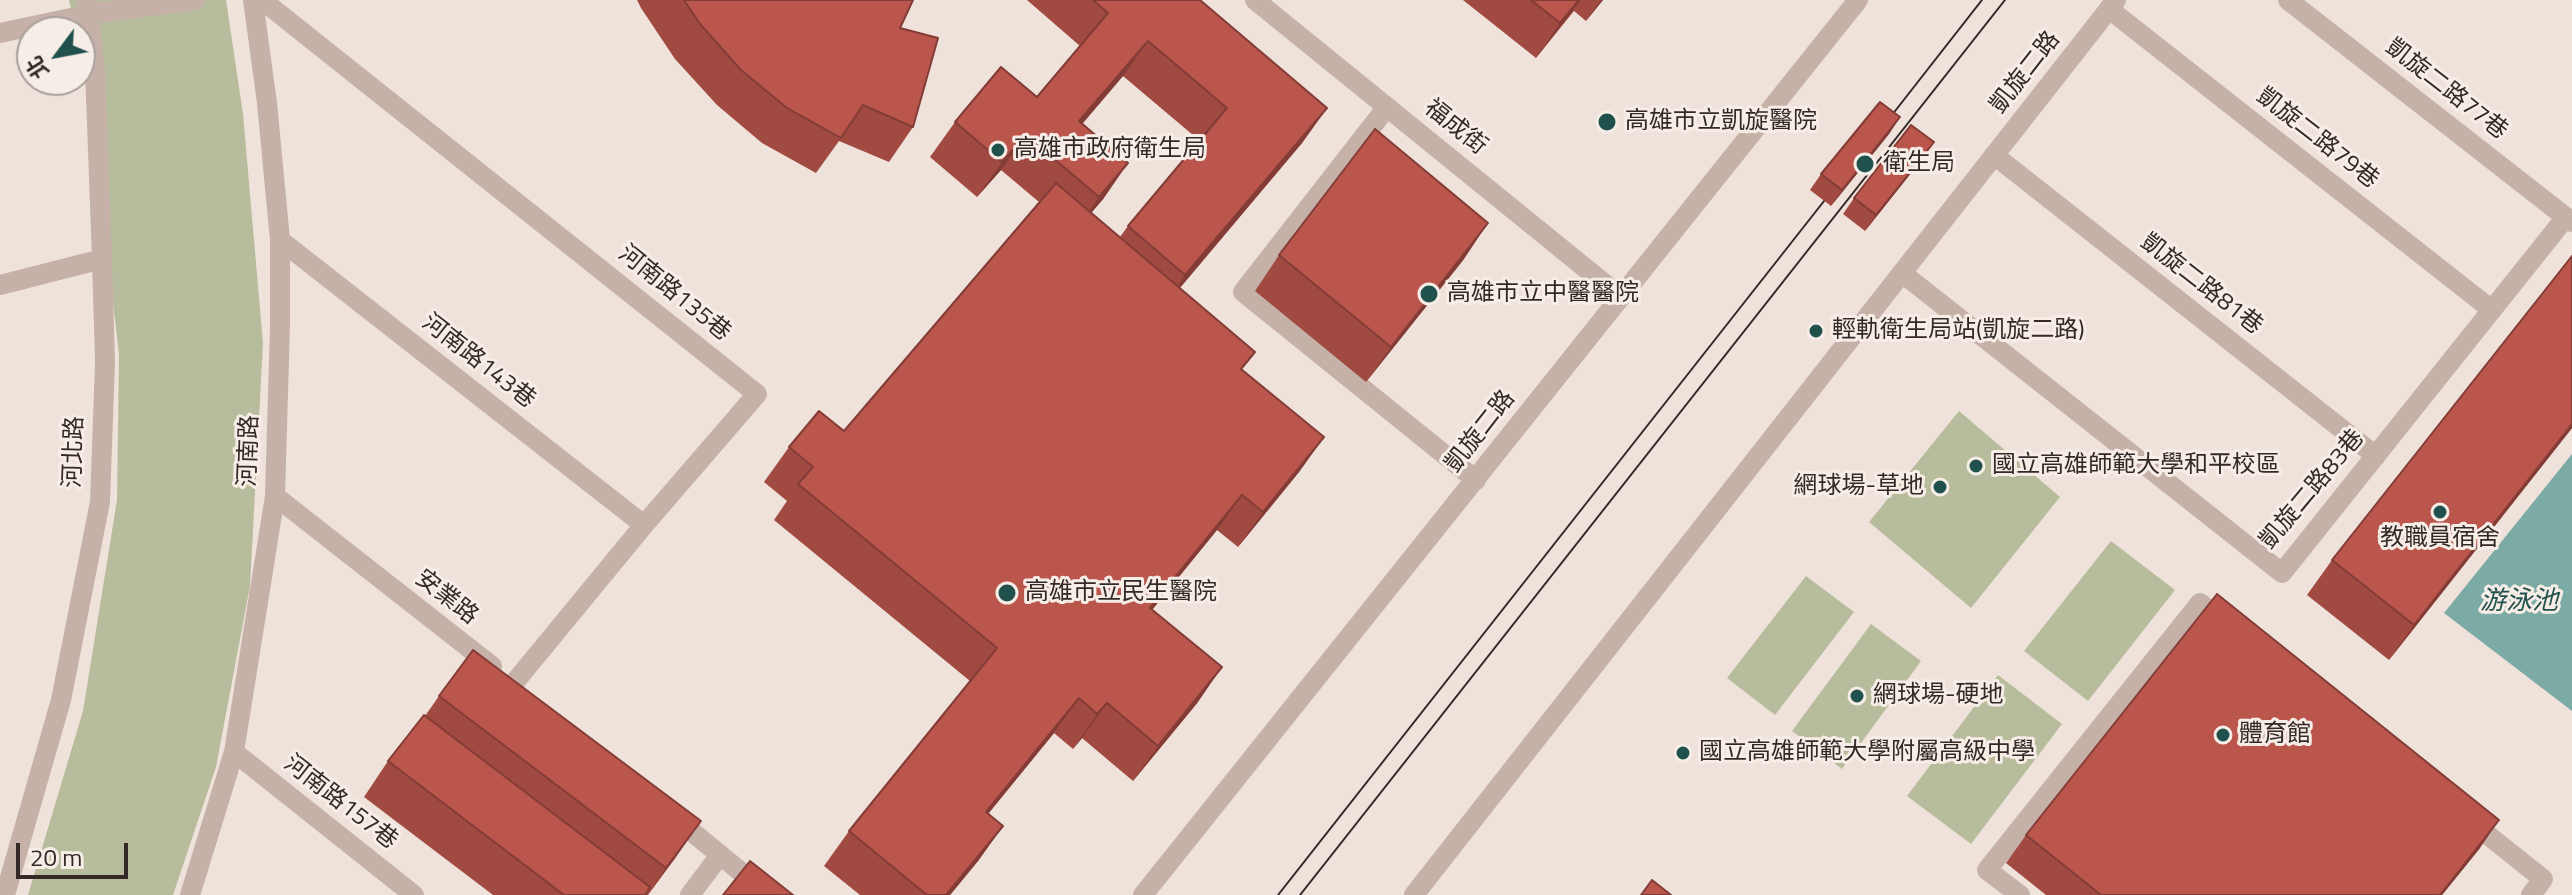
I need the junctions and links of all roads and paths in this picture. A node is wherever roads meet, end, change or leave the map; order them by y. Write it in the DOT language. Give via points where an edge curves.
graph roads {
  1 [pos="195,0"];
  2 [pos="253,0"];
  3 [pos="262,0"];
  4 [pos="1255,0"];
  5 [pos="1858,0"];
  6 [pos="2288,0"];
  7 [pos="2112,4"];
  8 [pos="88,7"];
  9 [pos="0,33"];
  10 [pos="1387,107"];
  11 [pos="1994,155"];
  12 [pos="2569,219"];
  13 [pos="280,240"];
  14 [pos="102,259"];
  15 [pos="1902,273"];
  16 [pos="0,285"];
  17 [pos="1621,297"];
  18 [pos="2492,310"];
  19 [pos="2376,456"];
  20 [pos="1476,480"];
  21 [pos="275,496"];
  22 [pos="644,525"];
  23 [pos="2236,633"];
  24 [pos="520,688"];
  25 [pos="234,752"];
  26 [pos="659,805"];
  27 [pos="2457,810"];
  28 [pos="720,855"];
  29 [pos="2537,887"];
  30 [pos="5,895"];
  31 [pos="190,895"];
  32 [pos="414,895"];
  33 [pos="690,895"];
  34 [pos="769,895"];
  35 [pos="1143,895"];
  36 [pos="1414,895"];
  37 [pos="2020,895"];
  1 -- 8 [label="street"];
  2 -- 13 [label="street, 河南路"];
  3 -- 22 [label="street, 河南路135巷" via="757,394"];
  4 -- 10 [label="street, 福成街"];
  5 -- 17 [label="street, 凱旋二路"];
  6 -- 12 [label="street, 凱旋二路77巷"];
  7 -- 11 [label="street, 凱旋二路"];
  7 -- 18 [label="street, 凱旋二路79巷"];
  8 -- 9 [label="street"];
  8 -- 14 [label="street, 河北路"];
  10 -- 17 [label="street, 福成街"];
  10 -- 20 [label="street" via="1243,292"];
  11 -- 15 [label="street, 凱旋二路"];
  11 -- 19 [label="street, 凱旋二路81巷"];
  12 -- 18 [label="street, 凱旋二路83巷"];
  13 -- 21 [label="street, 河南路"];
  13 -- 22 [label="street, 河南路143巷"];
  14 -- 16 [label="street"];
  14 -- 30 [label="street, 河北路" via="100,502 61,700"];
  15 -- 19 [label="street, 凱旋二路83巷" via="2282,573"];
  15 -- 36 [label="street, 凱旋二路"];
  17 -- 20 [label="street, 凱旋二路"];
  18 -- 19 [label="street, 凱旋二路83巷"];
  20 -- 35 [label="street, 凱旋二路"];
  21 -- 24 [label="street, 安業路"];
  21 -- 25 [label="street, 河南路"];
  22 -- 24 [label="street, 河南路135巷"];
  23 -- 37 [label="street" via="2200,603 1987,870"];
  25 -- 31 [label="street, 河南路"];
  25 -- 32 [label="street, 河南路157巷"];
  26 -- 28 [label="street"];
  27 -- 29 [label="street"];
  28 -- 33 [label="street"];
  28 -- 34 [label="street"];
}
